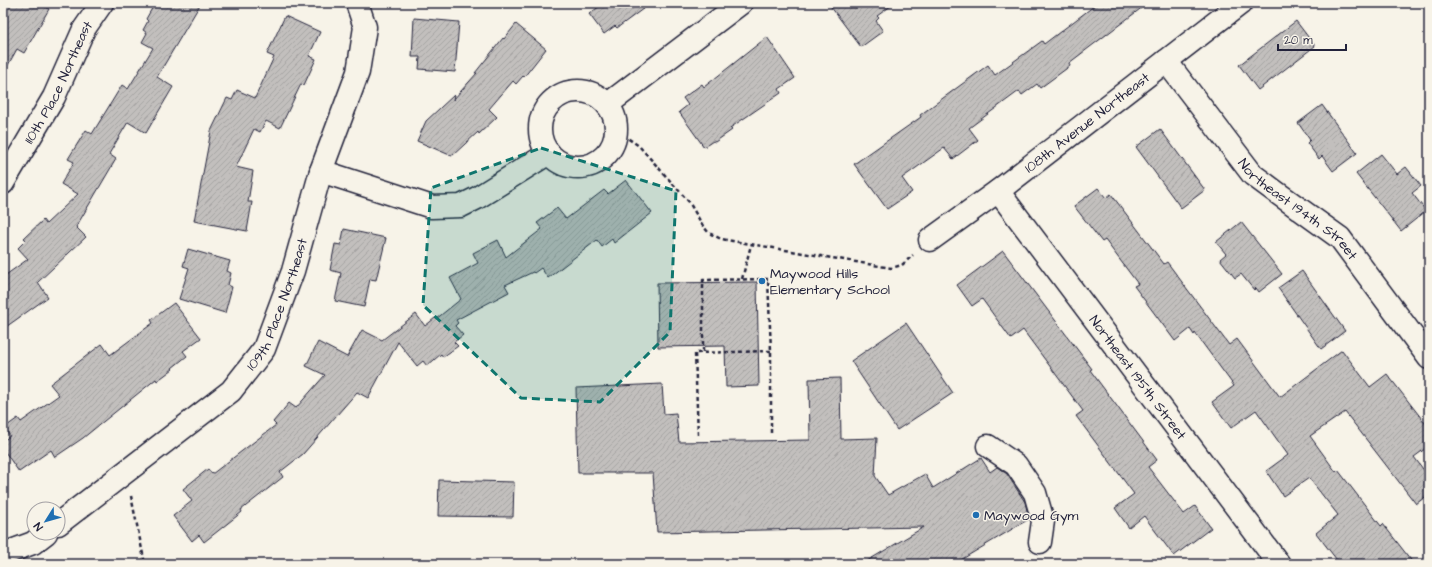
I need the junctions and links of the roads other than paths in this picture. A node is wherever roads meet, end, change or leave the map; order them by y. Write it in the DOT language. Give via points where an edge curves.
graph roads {
  1 [pos="102,3"];
  2 [pos="357,3"];
  3 [pos="741,3"];
  4 [pos="1241,3"];
  5 [pos="1166,61"];
  6 [pos="608,104"];
  7 [pos="549,153"];
  8 [pos="321,171"];
  9 [pos="3,183"];
  10 [pos="998,191"];
  11 [pos="930,240"];
  12 [pos="1429,358"];
  13 [pos="988,446"];
  14 [pos="66,518"];
  15 [pos="36,541"];
  16 [pos="1040,542"];
  17 [pos="3,554"];
  18 [pos="1279,564"];
  1 -- 9 [label="street, 110th Place Northeast" via="84,29 54,97"];
  2 -- 8 [label="street, 109th Place Northeast" via="365,27 358,72"];
  3 -- 6 [label="street"];
  4 -- 5 [label="street, 108th Avenue Northeast"];
  5 -- 10 [label="street, 108th Avenue Northeast"];
  5 -- 12 [label="street, Northeast 194th Street" via="1253,174 1340,238"];
  6 -- 7 [label="street" via="590,92 579,90 558,96 543,112 540,122 543,144"];
  6 -- 7 [label="street" via="614,114 617,131 613,146 599,162 578,168 557,161"];
  7 -- 8 [label="street" via="461,206 432,206"];
  8 -- 14 [label="street, 109th Place Northeast" via="293,271 264,349 231,391"];
  10 -- 11 [label="street, 108th Avenue Northeast"];
  10 -- 18 [label="street, Northeast 195th Street"];
  13 -- 16 [label="street" via="1016,464 1035,492 1043,521"];
  15 -- 17 [label="street"];
}
